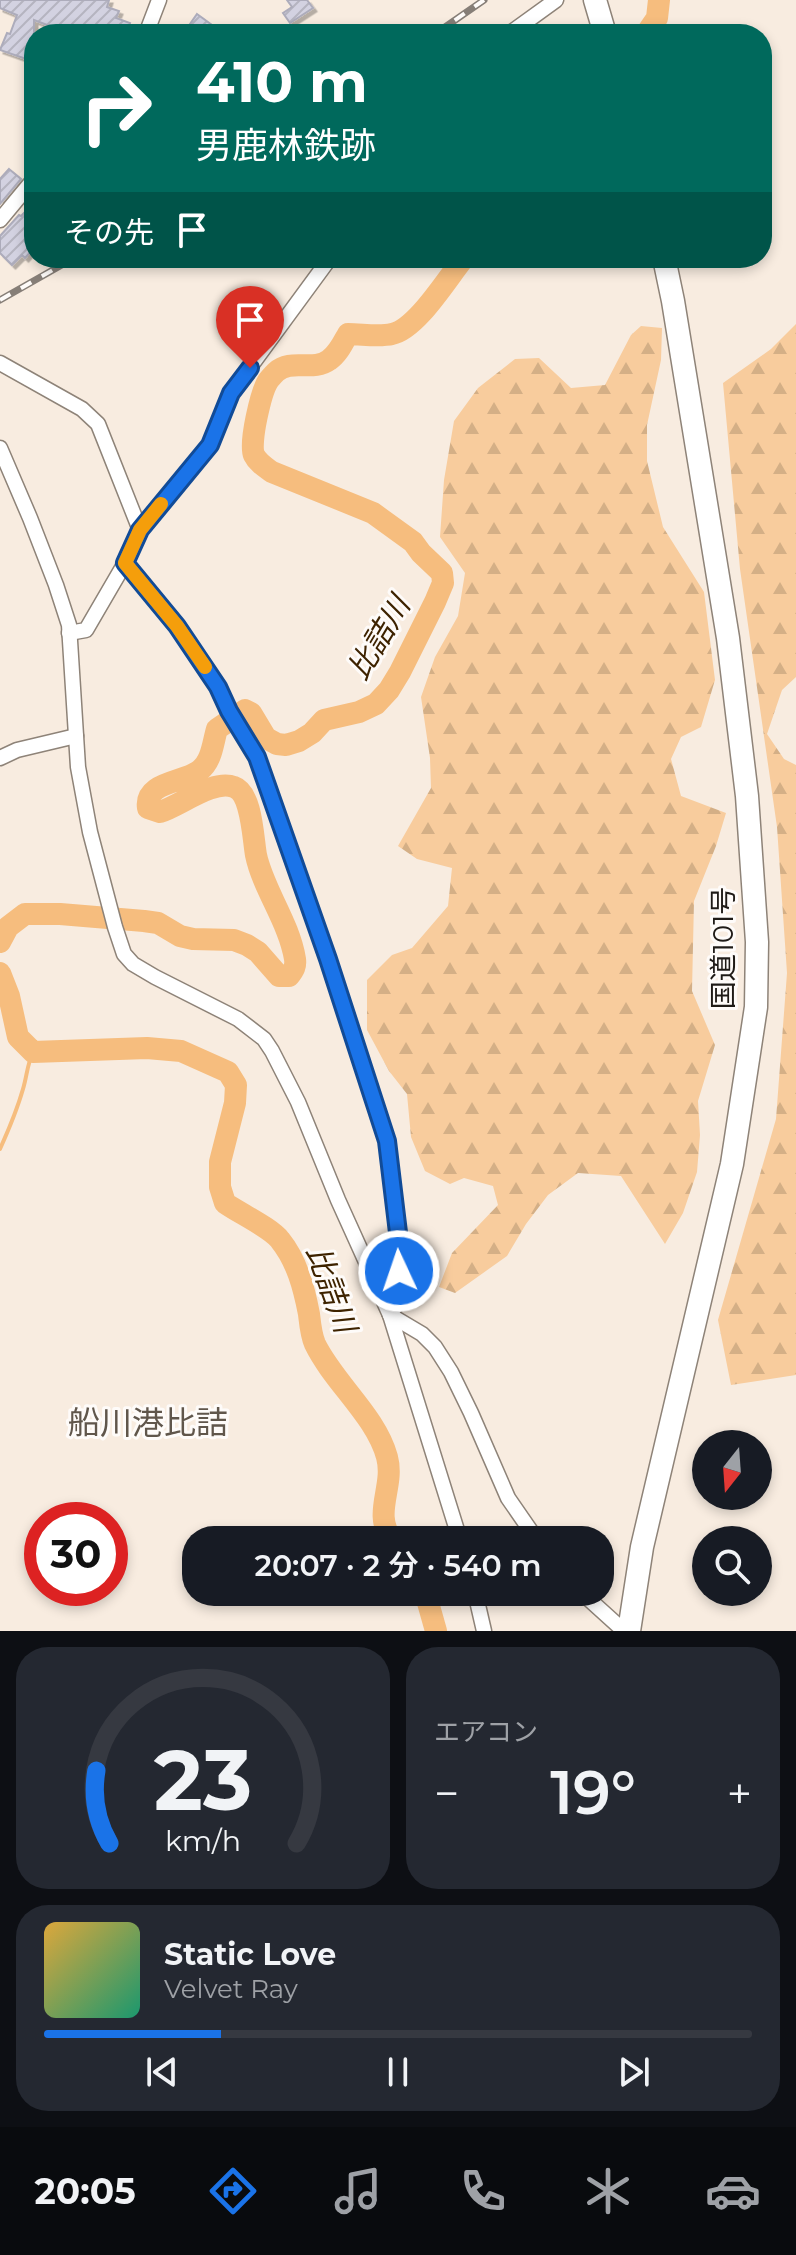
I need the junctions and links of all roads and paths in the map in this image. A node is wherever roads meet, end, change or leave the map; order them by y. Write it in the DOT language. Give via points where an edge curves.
graph roads {
  1 [pos="159,0"];
  2 [pos="556,0"];
  3 [pos="595,0"];
  4 [pos="150,24"];
  5 [pos="523,24"];
  6 [pos="602,24"];
  7 [pos="24,191"];
  8 [pos="0,220"];
  9 [pos="323,268"];
  10 [pos="666,268"];
  11 [pos="0,363"];
  12 [pos="0,448"];
  13 [pos="140,530"];
  14 [pos="125,563"];
  15 [pos="69,633"];
  16 [pos="76,736"];
  17 [pos="0,758"];
  18 [pos="390,1315"];
  19 [pos="455,1526"];
  20 [pos="527,1526"];
  21 [pos="478,1606"];
  22 [pos="597,1606"];
  23 [pos="484,1631"];
  24 [pos="626,1631"];
  1 -- 4 [label="street"];
  2 -- 5 [label="street"];
  3 -- 6 [label="highway"];
  7 -- 8 [label="street"];
  9 -- 13 [label="street" via="231,393 210,445"];
  10 -- 24 [label="highway, 国道101号" via="730,654 747,796 756,1007 732,1164"];
  11 -- 13 [label="street" via="82,409 98,424"];
  12 -- 15 [label="street" via="56,585"];
  13 -- 14 [label="street"];
  14 -- 15 [label="street" via="86,630"];
  14 -- 18 [label="street" via="177,626 257,757 387,1141 404,1293"];
  15 -- 16 [label="street"];
  16 -- 17 [label="street"];
  16 -- 18 [label="street" via="90,832 124,954 264,1039 298,1102"];
  18 -- 19 [label="street"];
  18 -- 20 [label="street" via="435,1347 508,1498"];
  21 -- 23 [label="street"];
  22 -- 24 [label="street"];
}
